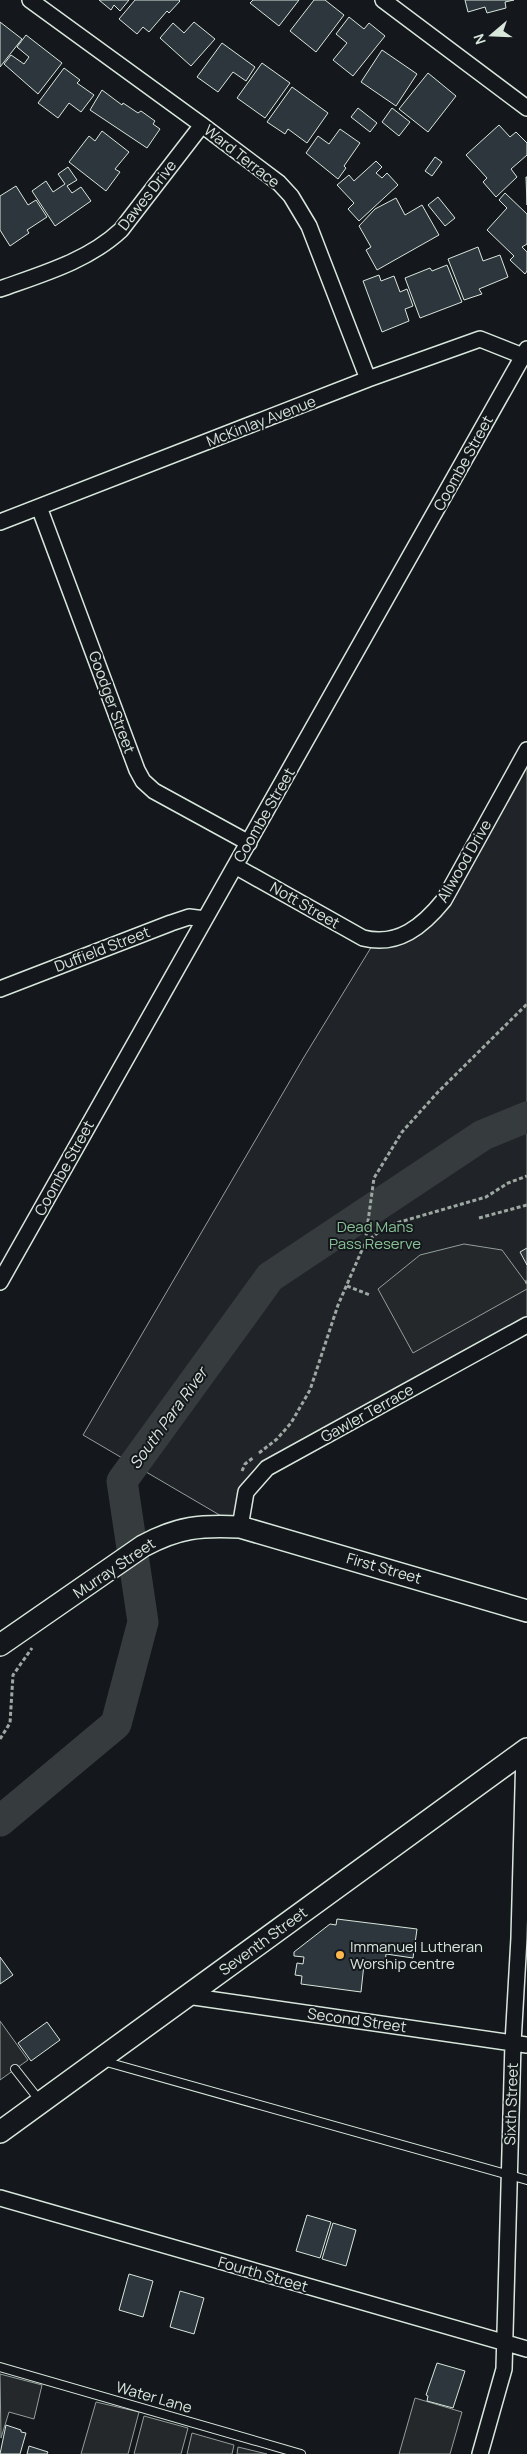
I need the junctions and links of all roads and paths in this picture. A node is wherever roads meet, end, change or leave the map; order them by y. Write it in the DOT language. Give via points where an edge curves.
graph roads {
  1 [pos="30,0"];
  2 [pos="383,0"];
  3 [pos="527,108"];
  4 [pos="202,125"];
  5 [pos="0,289"];
  6 [pos="525,352"];
  7 [pos="368,379"];
  8 [pos="39,507"];
  9 [pos="0,522"];
  10 [pos="527,750"];
  11 [pos="249,842"];
  12 [pos="235,866"];
  13 [pos="205,919"];
  14 [pos="375,941"];
  15 [pos="0,989"];
  16 [pos="527,1004"];
  17 [pos="527,1176"];
  18 [pos="527,1205"];
  19 [pos="479,1218"];
  20 [pos="365,1243"];
  21 [pos="0,1282"];
  22 [pos="347,1286"];
  23 [pos="370,1295"];
  24 [pos="527,1325"];
  25 [pos="241,1472"];
  26 [pos="240,1527"];
  27 [pos="527,1611"];
  28 [pos="38,1643"];
  29 [pos="0,1645"];
  30 [pos="0,1739"];
  31 [pos="526,1750"];
  32 [pos="187,1996"];
  33 [pos="520,2044"];
  34 [pos="100,2060"];
  35 [pos="15,2069"];
  36 [pos="41,2103"];
  37 [pos="0,2132"];
  38 [pos="510,2175"];
  39 [pos="527,2180"];
  40 [pos="0,2198"];
  41 [pos="506,2343"];
  42 [pos="527,2348"];
  43 [pos="0,2367"];
  44 [pos="301,2454"];
  45 [pos="480,2454"];
  1 -- 4 [label="street, Ward Terrace"];
  2 -- 3 [label="street"];
  4 -- 5 [label="street, Dawes Drive" via="111,239 70,263"];
  4 -- 7 [label="street, Ward Terrace" via="280,183 291,196 309,226"];
  6 -- 7 [label="street, McKinlay Avenue" via="480,339"];
  6 -- 11 [label="street, Coombe Street"];
  7 -- 8 [label="street, McKinlay Avenue"];
  8 -- 9 [label="street, McKinlay Avenue"];
  8 -- 11 [label="street, Goodger Street" via="143,781 154,791"];
  10 -- 14 [label="street, Allwood Drive" via="444,900 430,917 405,936"];
  11 -- 12 [label="street, Coombe Street"];
  12 -- 13 [label="street, Coombe Street"];
  12 -- 14 [label="street, Nott Street" via="347,930"];
  13 -- 15 [label="street, Duffield Street" via="189,917 171,923"];
  13 -- 21 [label="street, Coombe Street"];
  16 -- 20 [label="path" via="402,1132 374,1178"];
  17 -- 20 [label="path" via="486,1197 386,1226"];
  18 -- 19 [label="path"];
  20 -- 22 [label="path"];
  22 -- 23 [label="path"];
  22 -- 25 [label="path" via="310,1390 277,1439 245,1464"];
  24 -- 26 [label="street, Gawler Terrace" via="266,1468 246,1492"];
  26 -- 27 [label="main road, First Street"];
  26 -- 29 [label="main road, Murray Street" via="191,1527 166,1534 142,1546"];
  28 -- 30 [label="path" via="30,1649 13,1675 10,1722"];
  31 -- 32 [label="main road, Seventh Street"];
  31 -- 33 [label="street, Sixth Street" via="519,1938"];
  32 -- 33 [label="street, Second Street"];
  32 -- 34 [label="main road, Seventh Street"];
  33 -- 38 [label="street, Sixth Street"];
  34 -- 36 [label="main road, Seventh Street"];
  34 -- 38 [label="lane"];
  35 -- 36 [label="lane"];
  36 -- 37 [label="main road, Seventh Street"];
  38 -- 39 [label="lane"];
  38 -- 41 [label="street, Sixth Street"];
  40 -- 41 [label="street, Fourth Street"];
  41 -- 42 [label="street, Fourth Street"];
  41 -- 45 [label="street, Sixth Street" via="504,2369"];
  43 -- 44 [label="lane, Water Lane"];
}
